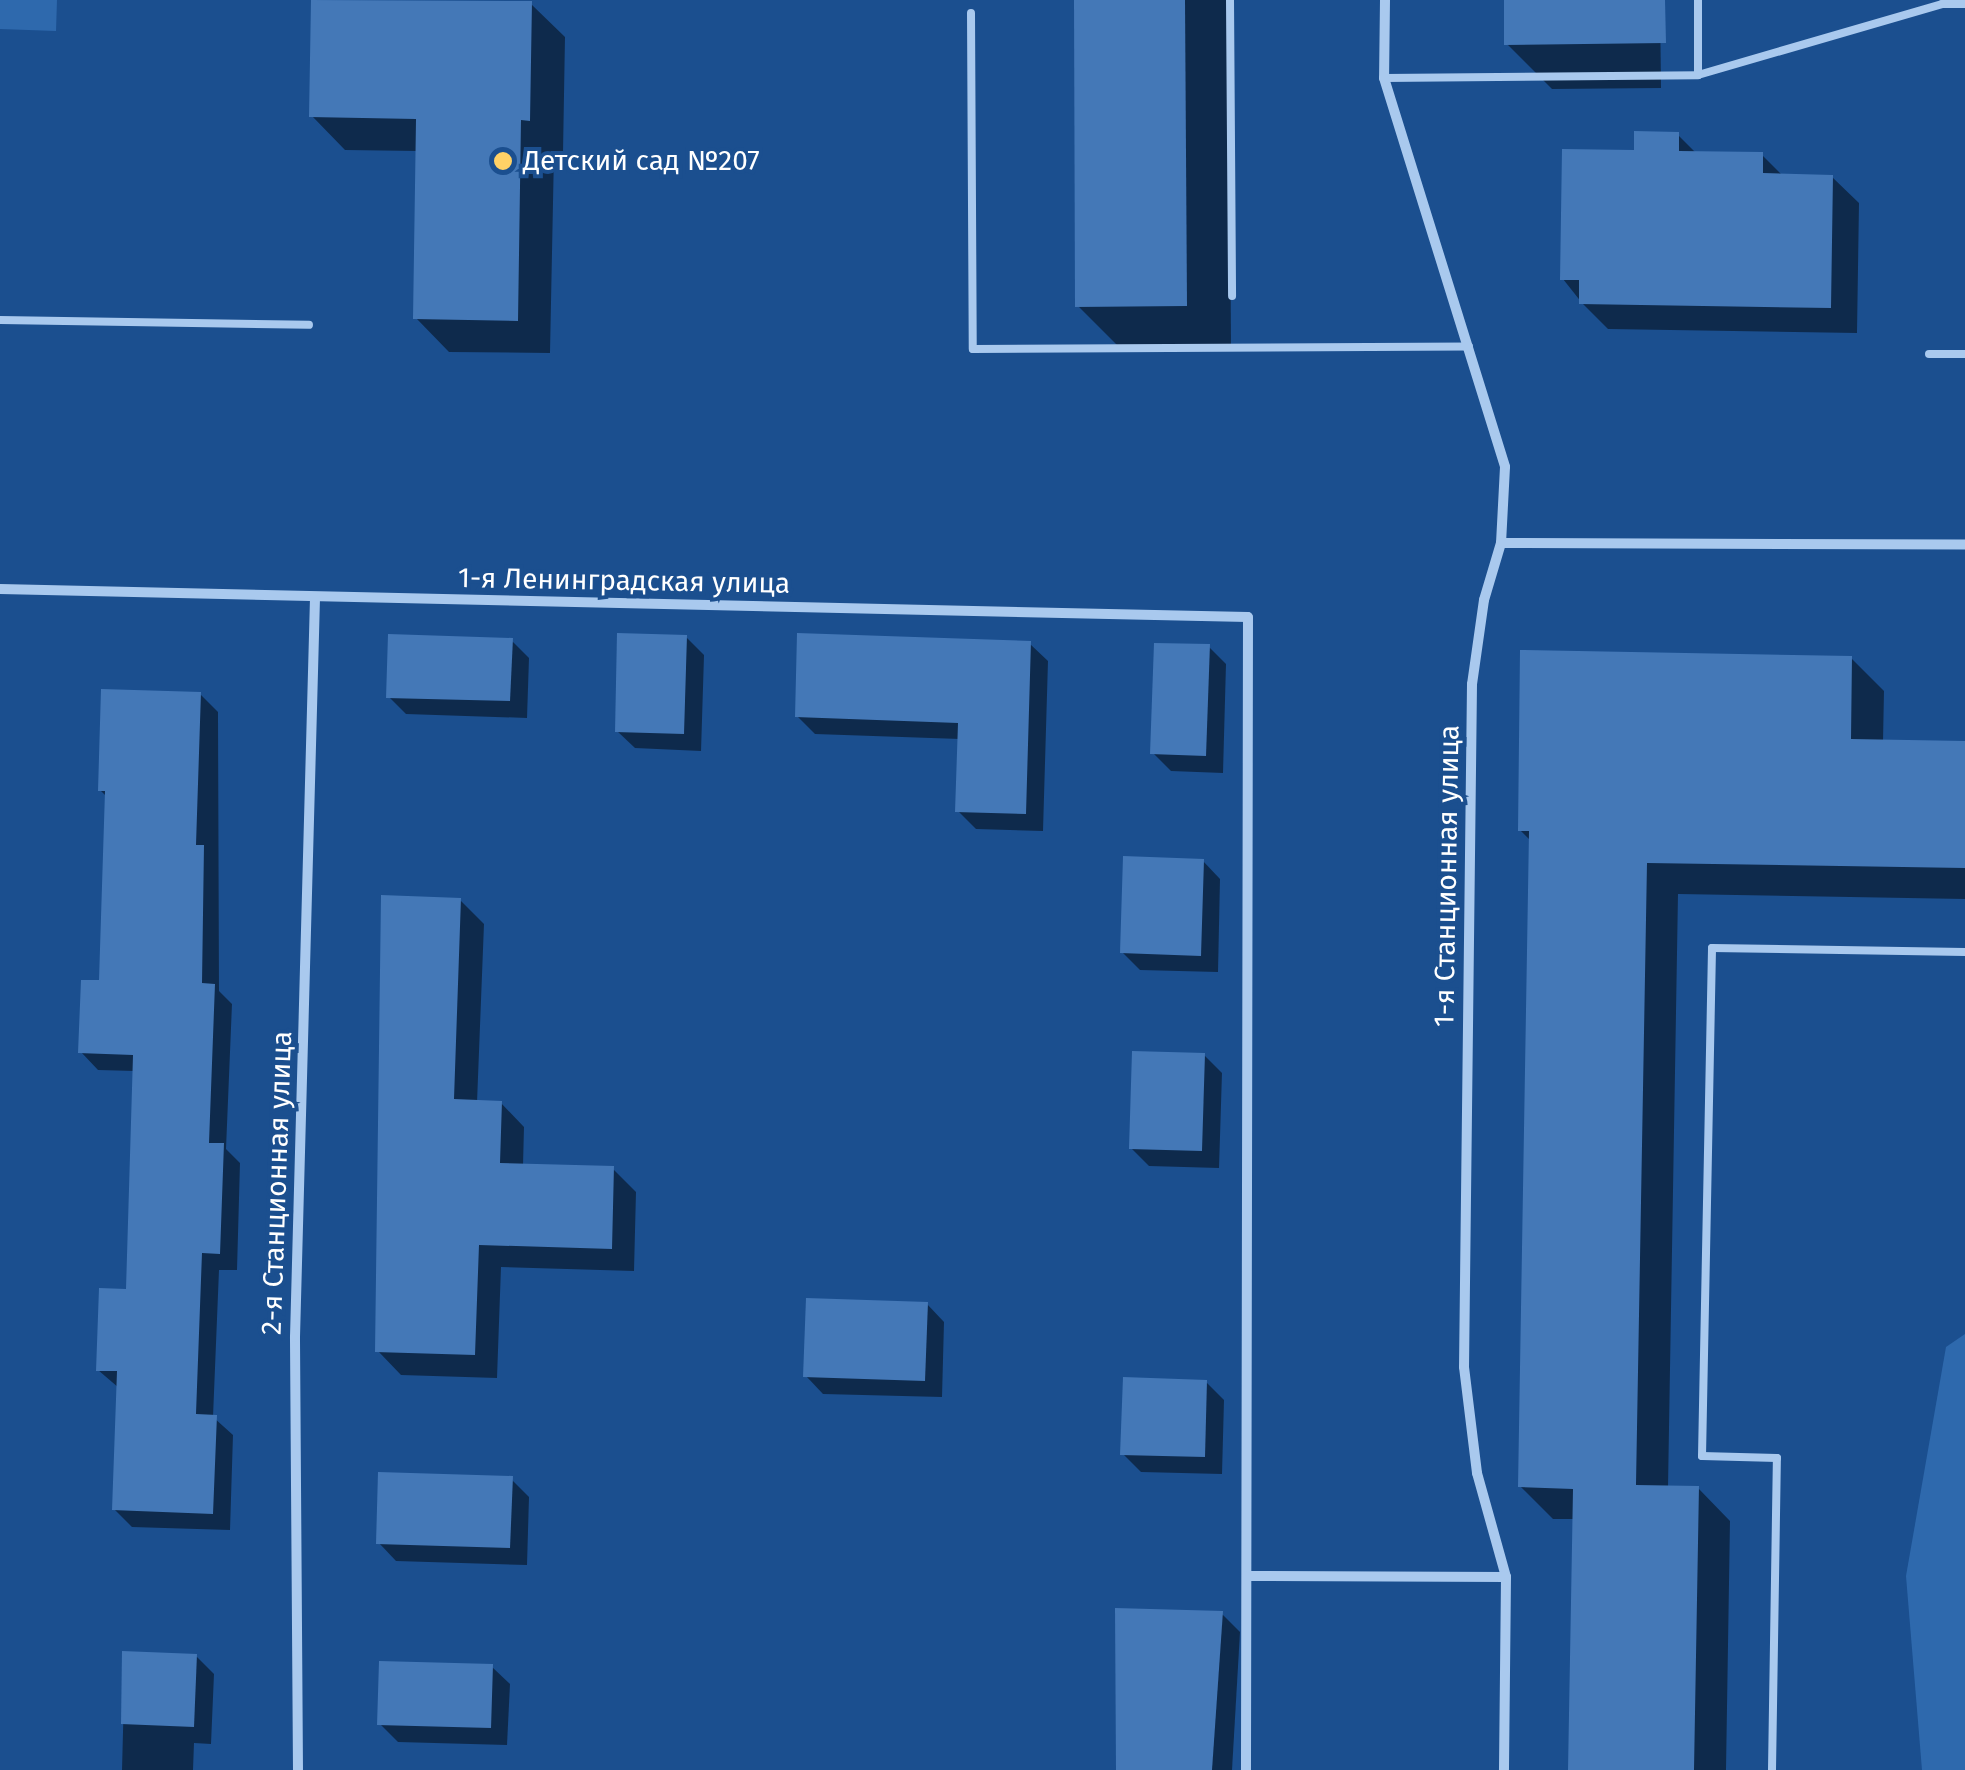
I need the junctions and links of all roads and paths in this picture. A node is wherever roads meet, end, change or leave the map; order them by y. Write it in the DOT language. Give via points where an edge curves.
graph roads {
  1 [pos="1230,0"];
  2 [pos="1385,0"];
  3 [pos="1698,0"];
  4 [pos="1965,4"];
  5 [pos="971,13"];
  6 [pos="1698,75"];
  7 [pos="1384,78"];
  8 [pos="1232,296"];
  9 [pos="0,320"];
  10 [pos="310,325"];
  11 [pos="1469,346"];
  12 [pos="1929,354"];
  13 [pos="1965,354"];
  14 [pos="1502,543"];
  15 [pos="1965,545"];
  16 [pos="0,590"];
  17 [pos="315,597"];
  18 [pos="1965,952"];
  19 [pos="1247,1576"];
  20 [pos="1506,1578"];
  21 [pos="298,1770"];
  22 [pos="1246,1770"];
  23 [pos="1504,1770"];
  24 [pos="1772,1770"];
  1 -- 8 [label="lane"];
  2 -- 7 [label="street, 1-я Станционная улица"];
  3 -- 6 [label="lane"];
  4 -- 6 [label="lane" via="1942,4"];
  5 -- 11 [label="lane" via="973,349"];
  6 -- 7 [label="lane"];
  7 -- 11 [label="street, 1-я Станционная улица"];
  9 -- 10 [label="lane"];
  11 -- 14 [label="street, 1-я Станционная улица" via="1506,467"];
  12 -- 13 [label="lane"];
  14 -- 15 [label="street"];
  14 -- 20 [label="street, 1-я Станционная улица" via="1484,600 1472,684 1464,1366 1477,1473"];
  16 -- 17 [label="street, 1-я Ленинградская улица"];
  17 -- 19 [label="street, 1-я Ленинградская улица" via="1248,617"];
  17 -- 21 [label="street, 2-я Станционная улица" via="295,1337"];
  18 -- 24 [label="lane" via="1712,948 1702,1456 1777,1458"];
  19 -- 20 [label="street"];
  19 -- 22 [label="street"];
  20 -- 23 [label="street, 1-я Станционная улица"];
}
